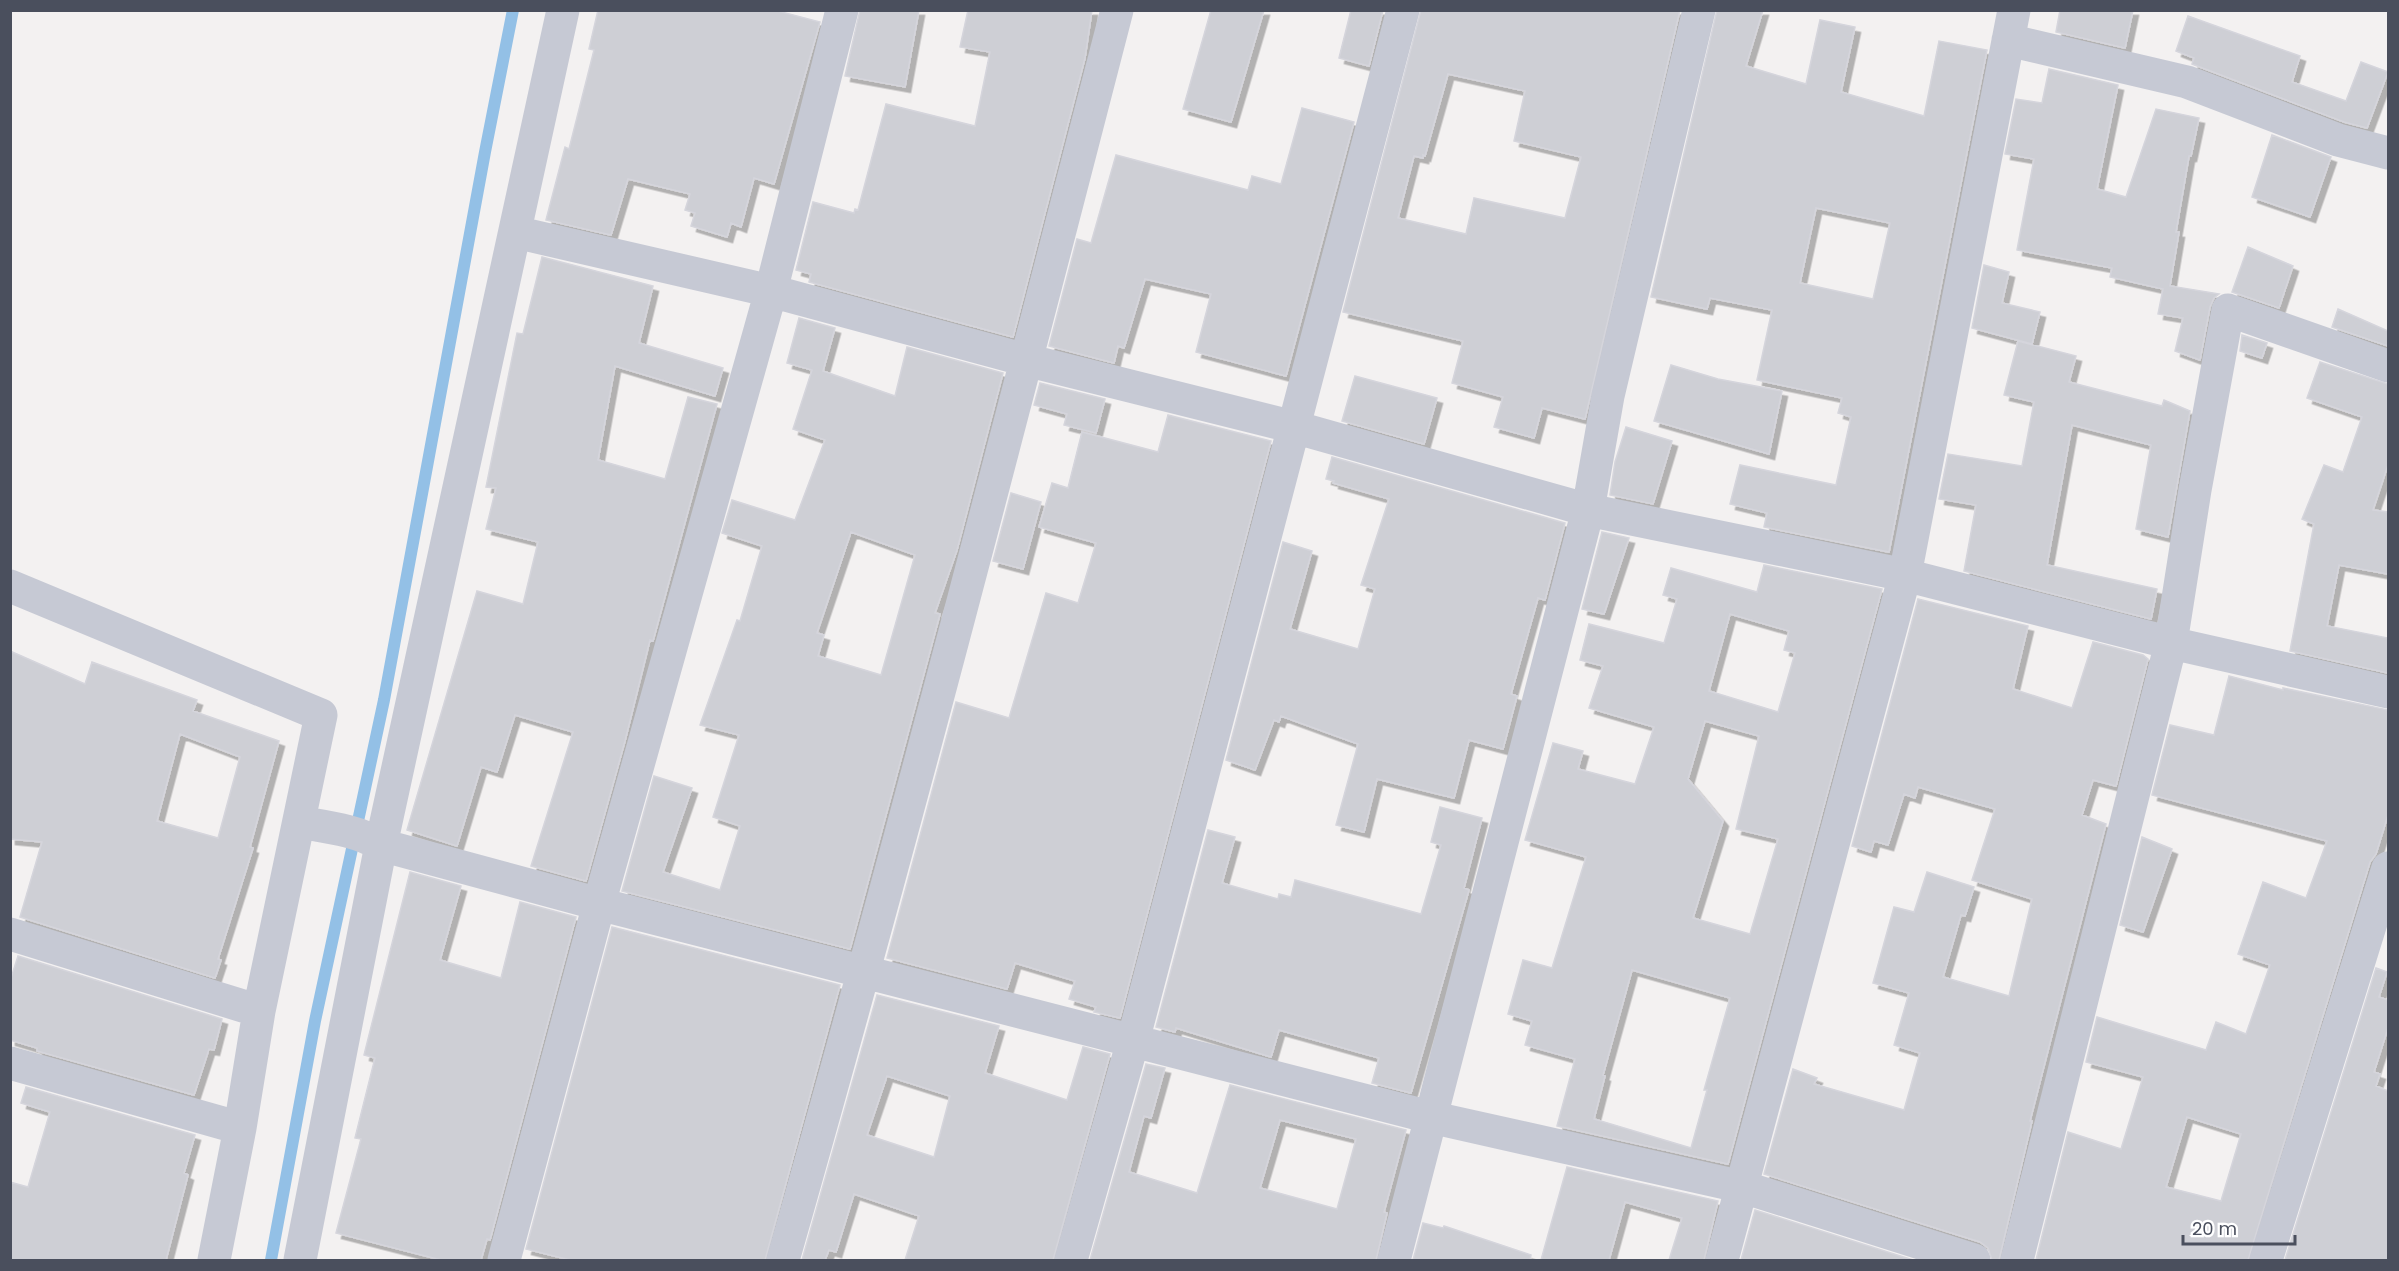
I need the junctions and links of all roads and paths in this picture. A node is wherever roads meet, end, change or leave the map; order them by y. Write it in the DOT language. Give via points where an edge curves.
graph roads {
  1 [pos="563,10"];
  2 [pos="842,10"];
  3 [pos="1117,10"];
  4 [pos="1403,10"];
  5 [pos="1699,10"];
  6 [pos="2011,25"];
  7 [pos="2388,153"];
  8 [pos="515,232"];
  9 [pos="771,291"];
  10 [pos="1026,360"];
  11 [pos="2388,366"];
  12 [pos="1294,427"];
  13 [pos="1588,510"];
  14 [pos="1905,575"];
  15 [pos="10,586"];
  16 [pos="2171,643"];
  17 [pos="2388,692"];
  18 [pos="299,822"];
  19 [pos="375,842"];
  20 [pos="2388,868"];
  21 [pos="599,904"];
  22 [pos="10,934"];
  23 [pos="865,973"];
  24 [pos="259,1011"];
  25 [pos="1133,1041"];
  26 [pos="10,1063"];
  27 [pos="1430,1117"];
  28 [pos="240,1128"];
  29 [pos="1743,1187"];
  30 [pos="214,1260"];
  31 [pos="300,1260"];
  32 [pos="504,1260"];
  33 [pos="783,1260"];
  34 [pos="1071,1260"];
  35 [pos="1394,1260"];
  36 [pos="1722,1260"];
  37 [pos="1974,1260"];
  38 [pos="2017,1260"];
  39 [pos="2266,1260"];
  1 -- 8 [label="street"];
  2 -- 9 [label="street"];
  3 -- 10 [label="street"];
  4 -- 12 [label="street"];
  5 -- 13 [label="street" via="1608,396"];
  6 -- 7 [label="street" via="2187,82 2338,140"];
  6 -- 14 [label="street"];
  8 -- 9 [label="street"];
  8 -- 19 [label="street"];
  9 -- 10 [label="street"];
  9 -- 21 [label="street"];
  10 -- 12 [label="street"];
  10 -- 23 [label="street"];
  11 -- 16 [label="street" via="2228,310"];
  12 -- 13 [label="street"];
  12 -- 25 [label="street"];
  13 -- 14 [label="street"];
  13 -- 27 [label="street"];
  14 -- 16 [label="street"];
  14 -- 29 [label="street"];
  15 -- 18 [label="street" via="321,715"];
  16 -- 17 [label="street"];
  16 -- 38 [label="street"];
  18 -- 19 [label="street" via="334,828"];
  18 -- 24 [label="street"];
  19 -- 21 [label="street"];
  19 -- 31 [label="street"];
  20 -- 39 [label="street"];
  21 -- 23 [label="street"];
  21 -- 32 [label="street"];
  22 -- 24 [label="street"];
  23 -- 25 [label="street"];
  23 -- 33 [label="street"];
  24 -- 28 [label="street"];
  25 -- 27 [label="street"];
  25 -- 34 [label="street"];
  26 -- 28 [label="street"];
  27 -- 29 [label="street"];
  27 -- 35 [label="street"];
  28 -- 30 [label="street"];
  29 -- 36 [label="street"];
  29 -- 37 [label="street"];
}
